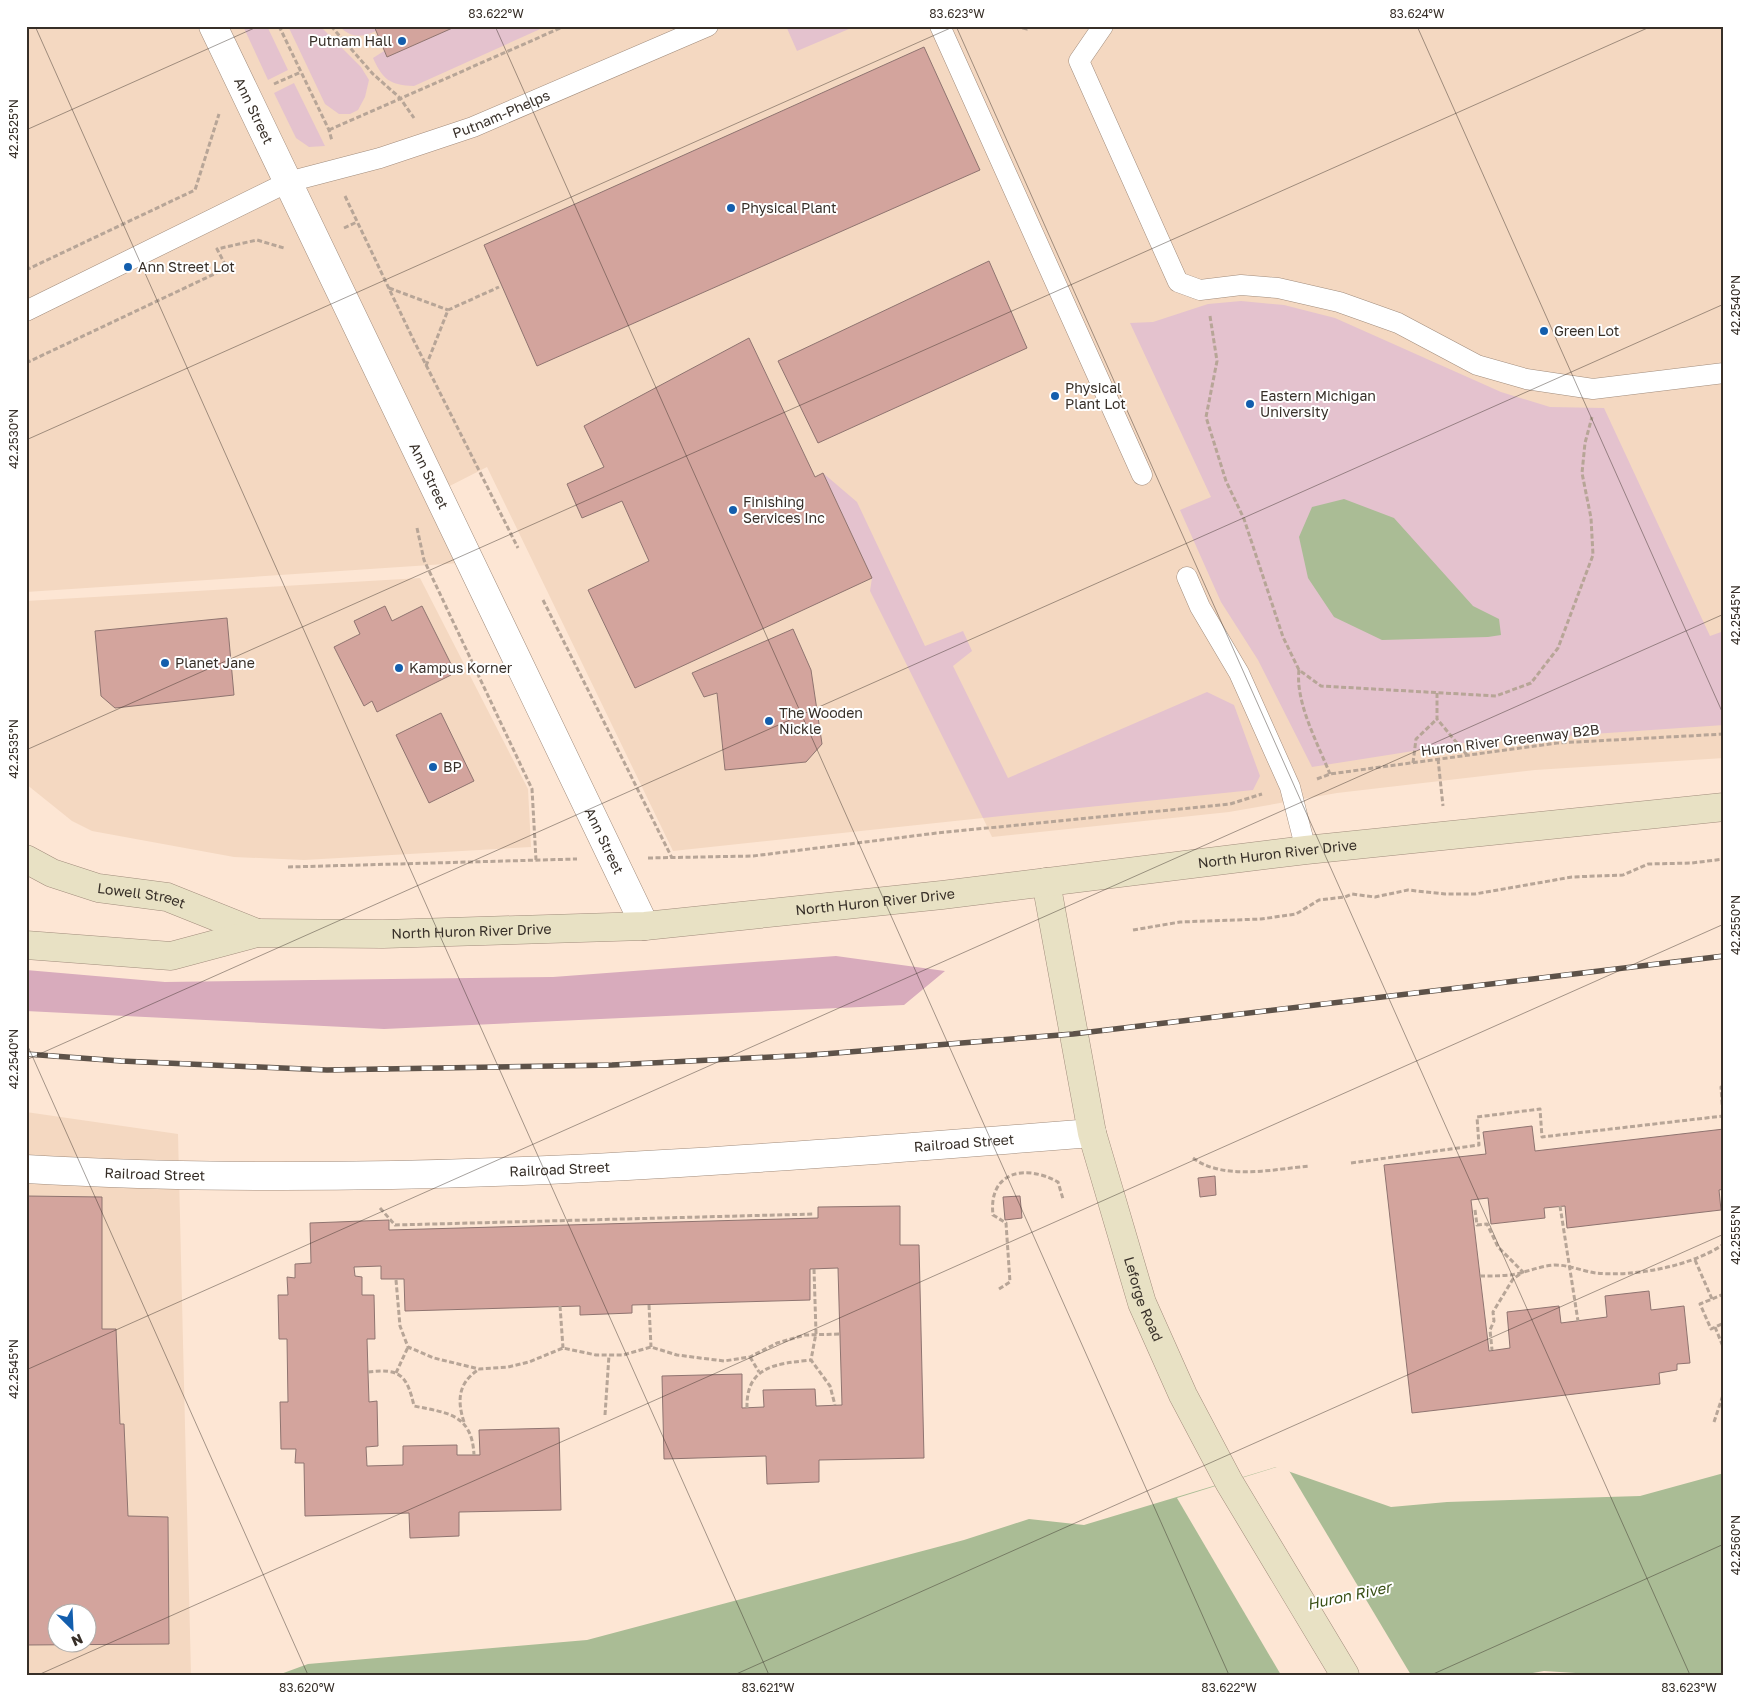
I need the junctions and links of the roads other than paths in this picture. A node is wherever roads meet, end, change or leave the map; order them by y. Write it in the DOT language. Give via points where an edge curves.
graph roads {
  1 [pos="213,26"];
  2 [pos="708,26"];
  3 [pos="940,26"];
  4 [pos="1103,26"];
  5 [pos="288,182"];
  6 [pos="26,311"];
  7 [pos="1724,373"];
  8 [pos="1142,475"];
  9 [pos="1187,577"];
  10 [pos="1724,807"];
  11 [pos="1306,850"];
  12 [pos="26,858"];
  13 [pos="1046,882"];
  14 [pos="645,926"];
  15 [pos="257,933"];
  16 [pos="26,945"];
  17 [pos="1092,1133"];
  18 [pos="26,1169"];
  19 [pos="1345,1675"];
  1 -- 5 [label="street, Ann Street"];
  2 -- 5 [label="lane, Putnam-Phelps" via="473,127 380,158"];
  3 -- 8 [label="lane"];
  4 -- 7 [label="lane" via="1079,61 1178,282 1200,290 1241,284 1278,288 1339,302 1398,323 1476,365 1526,379 1593,389"];
  5 -- 6 [label="lane, Putnam-Phelps"];
  5 -- 14 [label="street, Ann Street"];
  9 -- 11 [label="lane" via="1200,607 1239,673 1290,787"];
  10 -- 11 [label="main road, North Huron River Drive"];
  11 -- 13 [label="main road, North Huron River Drive"];
  12 -- 15 [label="main road, Lowell Street" via="52,873 98,888 167,898"];
  13 -- 14 [label="main road, North Huron River Drive"];
  13 -- 17 [label="main road, Leforge Road"];
  14 -- 15 [label="main road, North Huron River Drive" via="383,934"];
  15 -- 16 [label="main road, North Huron River Drive" via="171,956"];
  17 -- 18 [label="street, Railroad Street" via="726,1161 417,1174 207,1177"];
  17 -- 19 [label="main road, Leforge Road" via="1142,1303 1184,1395 1230,1482"];
}
